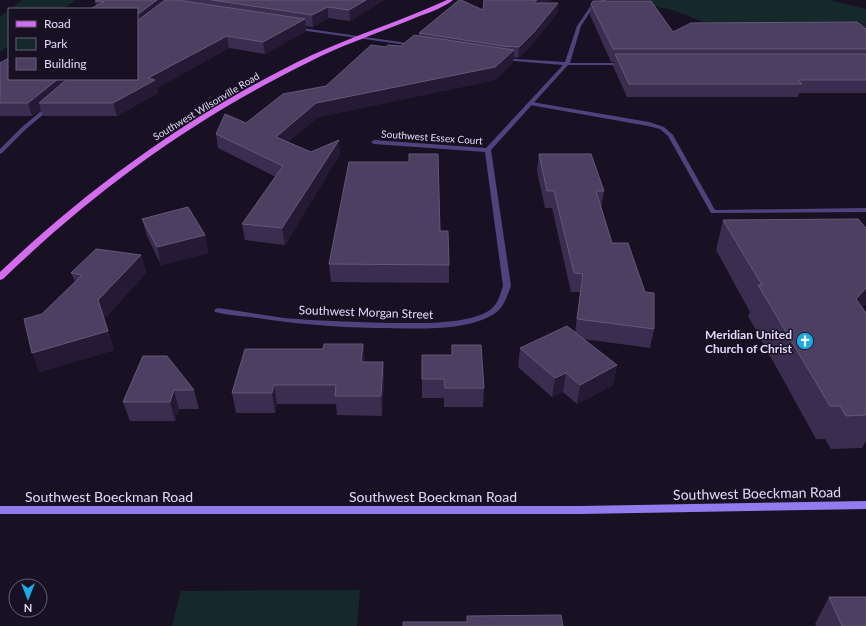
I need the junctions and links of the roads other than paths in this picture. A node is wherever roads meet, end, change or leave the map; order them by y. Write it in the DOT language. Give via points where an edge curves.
graph roads {
  1 [pos="452,0"];
  2 [pos="605,0"];
  3 [pos="287,26"];
  4 [pos="360,38"];
  5 [pos="420,46"];
  6 [pos="495,58"];
  7 [pos="567,64"];
  8 [pos="627,64"];
  9 [pos="52,104"];
  10 [pos="532,104"];
  11 [pos="374,142"];
  12 [pos="488,150"];
  13 [pos="0,152"];
  14 [pos="866,210"];
  15 [pos="0,277"];
  16 [pos="218,310"];
  17 [pos="866,505"];
  18 [pos="0,510"];
  1 -- 4 [label="main road, Southwest Wilsonville Road"];
  2 -- 7 [label="street" via="593,5 579,26"];
  3 -- 4 [label="street"];
  4 -- 5 [label="street"];
  4 -- 15 [label="main road, Southwest Wilsonville Road" via="315,57 243,94 166,140 85,201"];
  6 -- 7 [label="street"];
  7 -- 8 [label="street"];
  7 -- 10 [label="street"];
  9 -- 13 [label="street"];
  10 -- 12 [label="street"];
  10 -- 14 [label="street" via="662,128 670,135 713,212"];
  11 -- 12 [label="street, Southwest Essex Court"];
  12 -- 16 [label="street, Southwest Morgan Street" via="507,286 500,304 492,312 472,320 416,326 332,324"];
  17 -- 18 [label="main road, Southwest Boeckman Road" via="580,510"];
}
